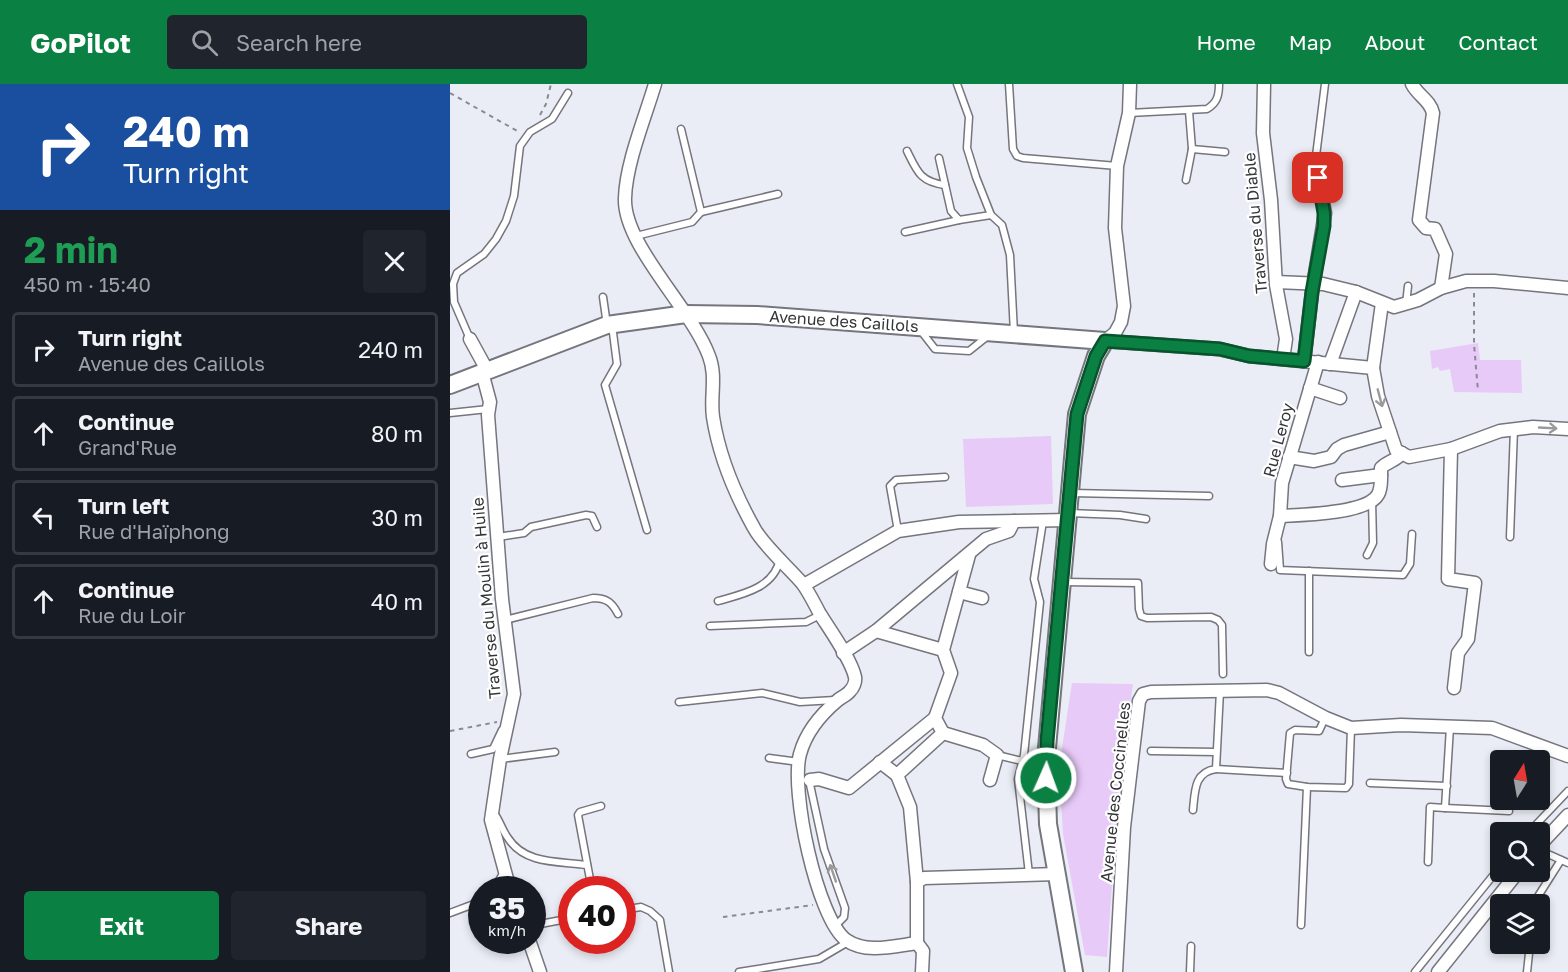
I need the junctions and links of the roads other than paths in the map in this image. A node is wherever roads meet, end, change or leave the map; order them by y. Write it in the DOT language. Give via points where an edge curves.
graph roads {
  1 [pos="656,84"];
  2 [pos="957,84"];
  3 [pos="1009,84"];
  4 [pos="1130,84"];
  5 [pos="1219,84"];
  6 [pos="1263,84"];
  7 [pos="1325,84"];
  8 [pos="1412,84"];
  9 [pos="568,93"];
  10 [pos="1189,111"];
  11 [pos="1129,112"];
  12 [pos="681,129"];
  13 [pos="1192,149"];
  14 [pos="907,151"];
  15 [pos="1225,152"];
  16 [pos="939,158"];
  17 [pos="1315,164"];
  18 [pos="1117,166"];
  19 [pos="1186,180"];
  20 [pos="945,185"];
  21 [pos="778,195"];
  22 [pos="701,212"];
  23 [pos="991,215"];
  24 [pos="959,220"];
  25 [pos="905,232"];
  26 [pos="635,236"];
  27 [pos="1276,282"];
  28 [pos="452,284"];
  29 [pos="1313,284"];
  30 [pos="1408,286"];
  31 [pos="1441,288"];
  32 [pos="1568,288"];
  33 [pos="1356,292"];
  34 [pos="603,297"];
  35 [pos="1382,303"];
  36 [pos="1406,304"];
  37 [pos="686,314"];
  38 [pos="610,325"];
  39 [pos="1014,334"];
  40 [pos="470,339"];
  41 [pos="1105,341"];
  42 [pos="1283,359"];
  43 [pos="1304,361"];
  44 [pos="1324,363"];
  45 [pos="1373,368"];
  46 [pos="485,371"];
  47 [pos="450,385"];
  48 [pos="1310,388"];
  49 [pos="1340,398"];
  50 [pos="489,409"];
  51 [pos="450,413"];
  52 [pos="1514,429"];
  53 [pos="1568,429"];
  54 [pos="1390,432"];
  55 [pos="1451,449"];
  56 [pos="1402,453"];
  57 [pos="1289,457"];
  58 [pos="1381,475"];
  59 [pos="945,477"];
  60 [pos="1342,480"];
  61 [pos="1070,493"];
  62 [pos="1209,496"];
  63 [pos="1372,500"];
  64 [pos="1280,516"];
  65 [pos="1068,517"];
  66 [pos="1146,519"];
  67 [pos="1042,520"];
  68 [pos="1014,521"];
  69 [pos="597,527"];
  70 [pos="647,530"];
  71 [pos="898,531"];
  72 [pos="1276,534"];
  73 [pos="1412,534"];
  74 [pos="497,537"];
  75 [pos="1510,537"];
  76 [pos="969,555"];
  77 [pos="1367,555"];
  78 [pos="780,558"];
  79 [pos="1271,564"];
  80 [pos="1309,571"];
  81 [pos="1062,582"];
  82 [pos="804,585"];
  83 [pos="959,592"];
  84 [pos="982,598"];
  85 [pos="718,601"];
  86 [pos="618,614"];
  87 [pos="820,614"];
  88 [pos="505,620"];
  89 [pos="710,626"];
  90 [pos="876,631"];
  91 [pos="944,650"];
  92 [pos="1309,652"];
  93 [pos="843,653"];
  94 [pos="1223,674"];
  95 [pos="1454,688"];
  96 [pos="1220,691"];
  97 [pos="838,700"];
  98 [pos="679,702"];
  99 [pos="935,718"];
  100 [pos="1326,718"];
  101 [pos="508,720"];
  102 [pos="1450,727"];
  103 [pos="1351,728"];
  104 [pos="943,733"];
  105 [pos="1151,751"];
  106 [pos="555,752"];
  107 [pos="1216,752"];
  108 [pos="471,754"];
  109 [pos="998,755"];
  110 [pos="1568,756"];
  111 [pos="769,758"];
  112 [pos="500,759"];
  113 [pos="1022,761"];
  114 [pos="880,762"];
  115 [pos="798,767"];
  116 [pos="1216,769"];
  117 [pos="1287,773"];
  118 [pos="897,775"];
  119 [pos="810,780"];
  120 [pos="990,780"];
  121 [pos="1370,783"];
  122 [pos="1447,786"];
  123 [pos="1307,787"];
  124 [pos="1568,791"];
  125 [pos="602,806"];
  126 [pos="1445,808"];
  127 [pos="1193,810"];
  128 [pos="492,811"];
  129 [pos="1509,811"];
  130 [pos="1568,815"];
  131 [pos="1539,822"];
  132 [pos="1550,834"];
  133 [pos="1550,855"];
  134 [pos="1428,862"];
  135 [pos="1565,862"];
  136 [pos="587,865"];
  137 [pos="504,872"];
  138 [pos="1029,874"];
  139 [pos="1057,874"];
  140 [pos="502,876"];
  141 [pos="505,876"];
  142 [pos="589,876"];
  143 [pos="1490,879"];
  144 [pos="917,882"];
  145 [pos="1510,882"];
  146 [pos="1540,894"];
  147 [pos="468,906"];
  148 [pos="636,908"];
  149 [pos="450,913"];
  150 [pos="1301,925"];
  151 [pos="835,926"];
  152 [pos="848,941"];
  153 [pos="917,943"];
  154 [pos="1191,946"];
  155 [pos="533,954"];
  156 [pos="1529,954"];
  157 [pos="540,972"];
  158 [pos="669,972"];
  159 [pos="739,972"];
  160 [pos="922,972"];
  161 [pos="1074,972"];
  162 [pos="1116,972"];
  163 [pos="1190,972"];
  164 [pos="1415,972"];
  165 [pos="1438,972"];
  166 [pos="1527,972"];
  1 -- 26 [label="street" via="633,155 624,200"];
  2 -- 23 [label="lane" via="969,117 967,148"];
  3 -- 18 [label="lane" via="1013,149 1017,156"];
  4 -- 11 [label="street"];
  5 -- 10 [label="lane" via="1214,104"];
  6 -- 27 [label="street, Traverse du Diable" via="1263,133"];
  7 -- 17 [label="lane"];
  8 -- 31 [label="street" via="1433,113 1419,220 1426,228 1435,229 1446,254"];
  9 -- 28 [label="lane" via="552,118 529,134 520,146 514,196 496,239 484,254 457,273"];
  10 -- 11 [label="lane"];
  10 -- 13 [label="lane"];
  11 -- 18 [label="street"];
  12 -- 22 [label="lane"];
  13 -- 15 [label="lane"];
  13 -- 19 [label="lane"];
  14 -- 20 [label="lane" via="923,179"];
  16 -- 20 [label="lane"];
  17 -- 29 [label="street" via="1324,213"];
  18 -- 41 [label="street" via="1115,228 1124,306 1121,322"];
  20 -- 24 [label="lane" via="951,211"];
  21 -- 22 [label="lane"];
  22 -- 26 [label="lane" via="692,222"];
  23 -- 24 [label="lane"];
  23 -- 39 [label="lane" via="1002,225 1010,255"];
  24 -- 25 [label="lane"];
  26 -- 37 [label="street"];
  27 -- 29 [label="street"];
  27 -- 42 [label="street, Traverse du Diable" via="1286,339"];
  28 -- 40 [label="lane" via="454,302"];
  29 -- 33 [label="street"];
  29 -- 43 [label="street"];
  30 -- 36 [label="lane"];
  31 -- 32 [label="street" via="1466,281"];
  31 -- 36 [label="street"];
  33 -- 35 [label="street"];
  33 -- 44 [label="street, Rue Leroy"];
  34 -- 38 [label="lane"];
  35 -- 36 [label="street" via="1394,307"];
  35 -- 45 [label="street"];
  37 -- 38 [label="street, Avenue des Caillols"];
  37 -- 39 [label="street, Avenue des Caillols" via="757,315"];
  37 -- 78 [label="street" via="713,367 713,415 721,453 756,531"];
  38 -- 46 [label="street, Avenue des Caillols"];
  38 -- 70 [label="lane" via="617,364 605,385"];
  39 -- 41 [label="street, Avenue des Caillols"];
  40 -- 46 [label="street, Traverse du Moulin à Huile"];
  41 -- 42 [label="street, Avenue des Caillols" via="1220,349"];
  41 -- 61 [label="street" via="1096,356 1077,414"];
  42 -- 43 [label="street, Avenue des Caillols"];
  43 -- 44 [label="street, Avenue des Caillols"];
  44 -- 45 [label="street, Avenue des Caillols"];
  44 -- 48 [label="street, Rue Leroy"];
  45 -- 54 [label="street, one-way"];
  46 -- 47 [label="street, Avenue des Caillols"];
  46 -- 50 [label="street, Traverse du Moulin à Huile"];
  48 -- 49 [label="street"];
  48 -- 57 [label="street, Rue Leroy"];
  50 -- 51 [label="lane"];
  50 -- 74 [label="street, Traverse du Moulin à Huile"];
  52 -- 53 [label="street, one-way"];
  52 -- 55 [label="street"];
  52 -- 75 [label="lane"];
  54 -- 56 [label="street" via="1396,450"];
  54 -- 57 [label="street" via="1344,445 1330,457 1314,461"];
  55 -- 56 [label="street" via="1409,457"];
  55 -- 95 [label="street" via="1448,579 1475,583 1468,639 1458,654"];
  56 -- 58 [label="street" via="1381,468"];
  57 -- 64 [label="street, Rue Leroy"];
  58 -- 60 [label="street"];
  58 -- 63 [label="street" via="1379,493"];
  59 -- 71 [label="lane" via="896,480 890,486"];
  61 -- 62 [label="lane"];
  61 -- 65 [label="street"];
  63 -- 64 [label="street" via="1329,514"];
  63 -- 77 [label="lane" via="1373,543"];
  64 -- 72 [label="street, Rue Leroy"];
  65 -- 66 [label="lane" via="1120,515"];
  65 -- 67 [label="street"];
  65 -- 81 [label="street"];
  67 -- 68 [label="street"];
  67 -- 113 [label="lane" via="1034,579 1040,602"];
  68 -- 71 [label="street" via="959,522"];
  68 -- 76 [label="street" via="1009,531 986,539"];
  69 -- 74 [label="lane" via="592,516 586,515"];
  71 -- 82 [label="street"];
  72 -- 79 [label="street, Rue Leroy"];
  72 -- 80 [label="lane" via="1280,570"];
  73 -- 80 [label="lane" via="1410,564 1403,575"];
  74 -- 88 [label="street, Traverse du Moulin à Huile"];
  76 -- 83 [label="street"];
  76 -- 90 [label="street"];
  78 -- 82 [label="street"];
  78 -- 85 [label="lane" via="770,579 751,592"];
  80 -- 92 [label="lane"];
  81 -- 94 [label="lane" via="1138,583 1141,616 1218,620 1222,625"];
  81 -- 139 [label="street" via="1046,759 1048,824"];
  82 -- 87 [label="street"];
  83 -- 84 [label="street"];
  83 -- 91 [label="street"];
  86 -- 88 [label="lane" via="613,604 593,598"];
  87 -- 89 [label="lane" via="806,622"];
  87 -- 93 [label="street"];
  88 -- 101 [label="street, Traverse du Moulin à Huile" via="514,694"];
  90 -- 91 [label="street"];
  90 -- 93 [label="street"];
  91 -- 99 [label="street" via="951,673"];
  93 -- 97 [label="street" via="855,678 850,693"];
  96 -- 100 [label="street, Avenue des Coccinelles" via="1267,690"];
  96 -- 107 [label="lane"];
  96 -- 162 [label="street, Avenue des Coccinelles" via="1151,692 1143,694 1139,701 1124,828"];
  97 -- 98 [label="lane" via="800,702 762,693"];
  97 -- 115 [label="street" via="807,733"];
  99 -- 104 [label="street"];
  99 -- 114 [label="street"];
  100 -- 103 [label="street, Avenue des Coccinelles"];
  100 -- 117 [label="lane" via="1319,731 1295,730 1290,734"];
  101 -- 108 [label="lane" via="493,749"];
  101 -- 112 [label="street, Traverse du Moulin à Huile"];
  102 -- 103 [label="street, Avenue des Coccinelles"];
  102 -- 110 [label="street, Avenue des Coccinelles" via="1492,728"];
  102 -- 122 [label="lane"];
  103 -- 123 [label="lane" via="1349,784 1346,788"];
  104 -- 109 [label="street" via="983,745"];
  104 -- 118 [label="street"];
  105 -- 107 [label="lane"];
  106 -- 112 [label="lane"];
  107 -- 116 [label="lane"];
  109 -- 113 [label="lane"];
  109 -- 120 [label="street"];
  111 -- 115 [label="lane"];
  112 -- 128 [label="street, Traverse du Moulin à Huile"];
  113 -- 138 [label="lane" via="1018,779"];
  114 -- 118 [label="street"];
  114 -- 119 [label="street" via="849,788"];
  115 -- 119 [label="lane"];
  115 -- 151 [label="street" via="801,823"];
  116 -- 117 [label="lane"];
  116 -- 127 [label="lane" via="1207,770 1196,781"];
  117 -- 123 [label="lane" via="1288,784"];
  118 -- 144 [label="street" via="910,807"];
  151 -- 119 [label="lane, one-way" via="844,917 845,908 824,849"];
  121 -- 122 [label="lane"];
  122 -- 126 [label="lane"];
  123 -- 150 [label="lane"];
  124 -- 131 [label="lane"];
  125 -- 136 [label="lane" via="578,816"];
  126 -- 129 [label="lane"];
  126 -- 134 [label="lane" via="1430,807"];
  128 -- 136 [label="lane" via="501,821 507,838 526,853 540,860"];
  128 -- 137 [label="street, Traverse du Moulin à Huile"];
  130 -- 132 [label="street"];
  133 -- 135 [label="lane"];
  135 -- 146 [label="lane"];
  136 -- 142 [label="lane"];
  137 -- 140 [label="lane"];
  137 -- 141 [label="street, Traverse du Moulin à Huile"];
  138 -- 139 [label="street"];
  138 -- 144 [label="street" via="924,878"];
  139 -- 161 [label="street"];
  143 -- 164 [label="lane"];
  144 -- 153 [label="street"];
  145 -- 165 [label="street"];
  147 -- 149 [label="lane"];
  148 -- 158 [label="lane" via="650,911 660,920"];
  151 -- 152 [label="street"];
  152 -- 153 [label="street" via="875,948"];
  152 -- 159 [label="lane" via="819,959"];
  153 -- 160 [label="street" via="923,951"];
  154 -- 163 [label="lane"];
  155 -- 157 [label="street"];
  156 -- 166 [label="lane"];
}
